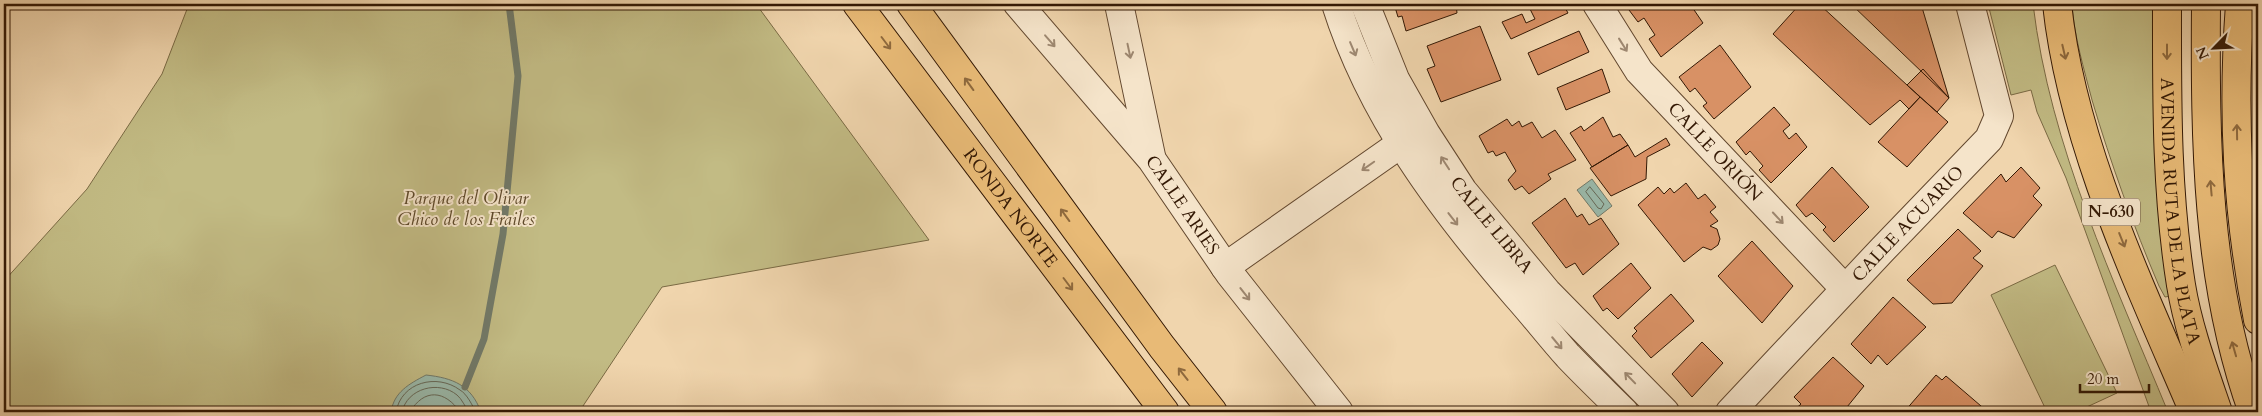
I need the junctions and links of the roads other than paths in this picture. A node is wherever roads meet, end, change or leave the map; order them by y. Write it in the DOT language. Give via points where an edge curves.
graph roads {
  1 [pos="857,4"];
  2 [pos="910,4"];
  3 [pos="1018,4"];
  4 [pos="1119,4"];
  5 [pos="1336,4"];
  6 [pos="1365,4"];
  7 [pos="1598,4"];
  8 [pos="1970,4"];
  9 [pos="2057,4"];
  10 [pos="2167,4"];
  11 [pos="2206,4"];
  12 [pos="2240,4"];
  13 [pos="1423,128"];
  14 [pos="1400,143"];
  15 [pos="1152,160"];
  16 [pos="1225,267"];
  17 [pos="1846,289"];
  18 [pos="2258,320"];
  19 [pos="1164,412"];
  20 [pos="1213,412"];
  21 [pos="1339,412"];
  22 [pos="1624,412"];
  23 [pos="1665,412"];
  24 [pos="1730,412"];
  25 [pos="2194,412"];
  26 [pos="2218,412"];
  27 [pos="2253,412"];
  1 -- 19 [label="main road, RONDA NORTE, one-way"];
  20 -- 2 [label="main road, one-way"];
  3 -- 15 [label="street, CALLE ARIES, one-way"];
  4 -- 15 [label="street, one-way"];
  5 -- 14 [label="street, CALLE LIBRA, one-way" via="1371,92"];
  6 -- 13 [label="street, CALLE LIBRA" via="1395,79"];
  7 -- 17 [label="street, CALLE ORIÓN, one-way" via="1639,71"];
  8 -- 17 [label="street, CALLE ACUARIO" via="1999,116 1989,139"];
  9 -- 25 [label="main road, N-630, one-way" via="2060,34 2092,160"];
  10 -- 26 [label="main road, AVENIDA RUTA DE LA PLATA, one-way" via="2168,178 2181,286 2193,336"];
  27 -- 11 [label="main road, AVENIDA RUTA DE LA PLATA, one-way" via="2229,334 2218,275 2208,164"];
  18 -- 12 [label="main road, one-way" via="2241,220 2237,150"];
  13 -- 14 [label="street"];
  23 -- 13 [label="street, CALLE LIBRA, one-way" via="1508,248 1463,191"];
  14 -- 16 [label="street, one-way"];
  14 -- 22 [label="street, CALLE LIBRA, one-way" via="1483,257 1568,356"];
  15 -- 16 [label="street, CALLE ARIES"];
  16 -- 21 [label="street, CALLE ARIES, one-way"];
  17 -- 24 [label="street, CALLE ACUARIO"];
}
